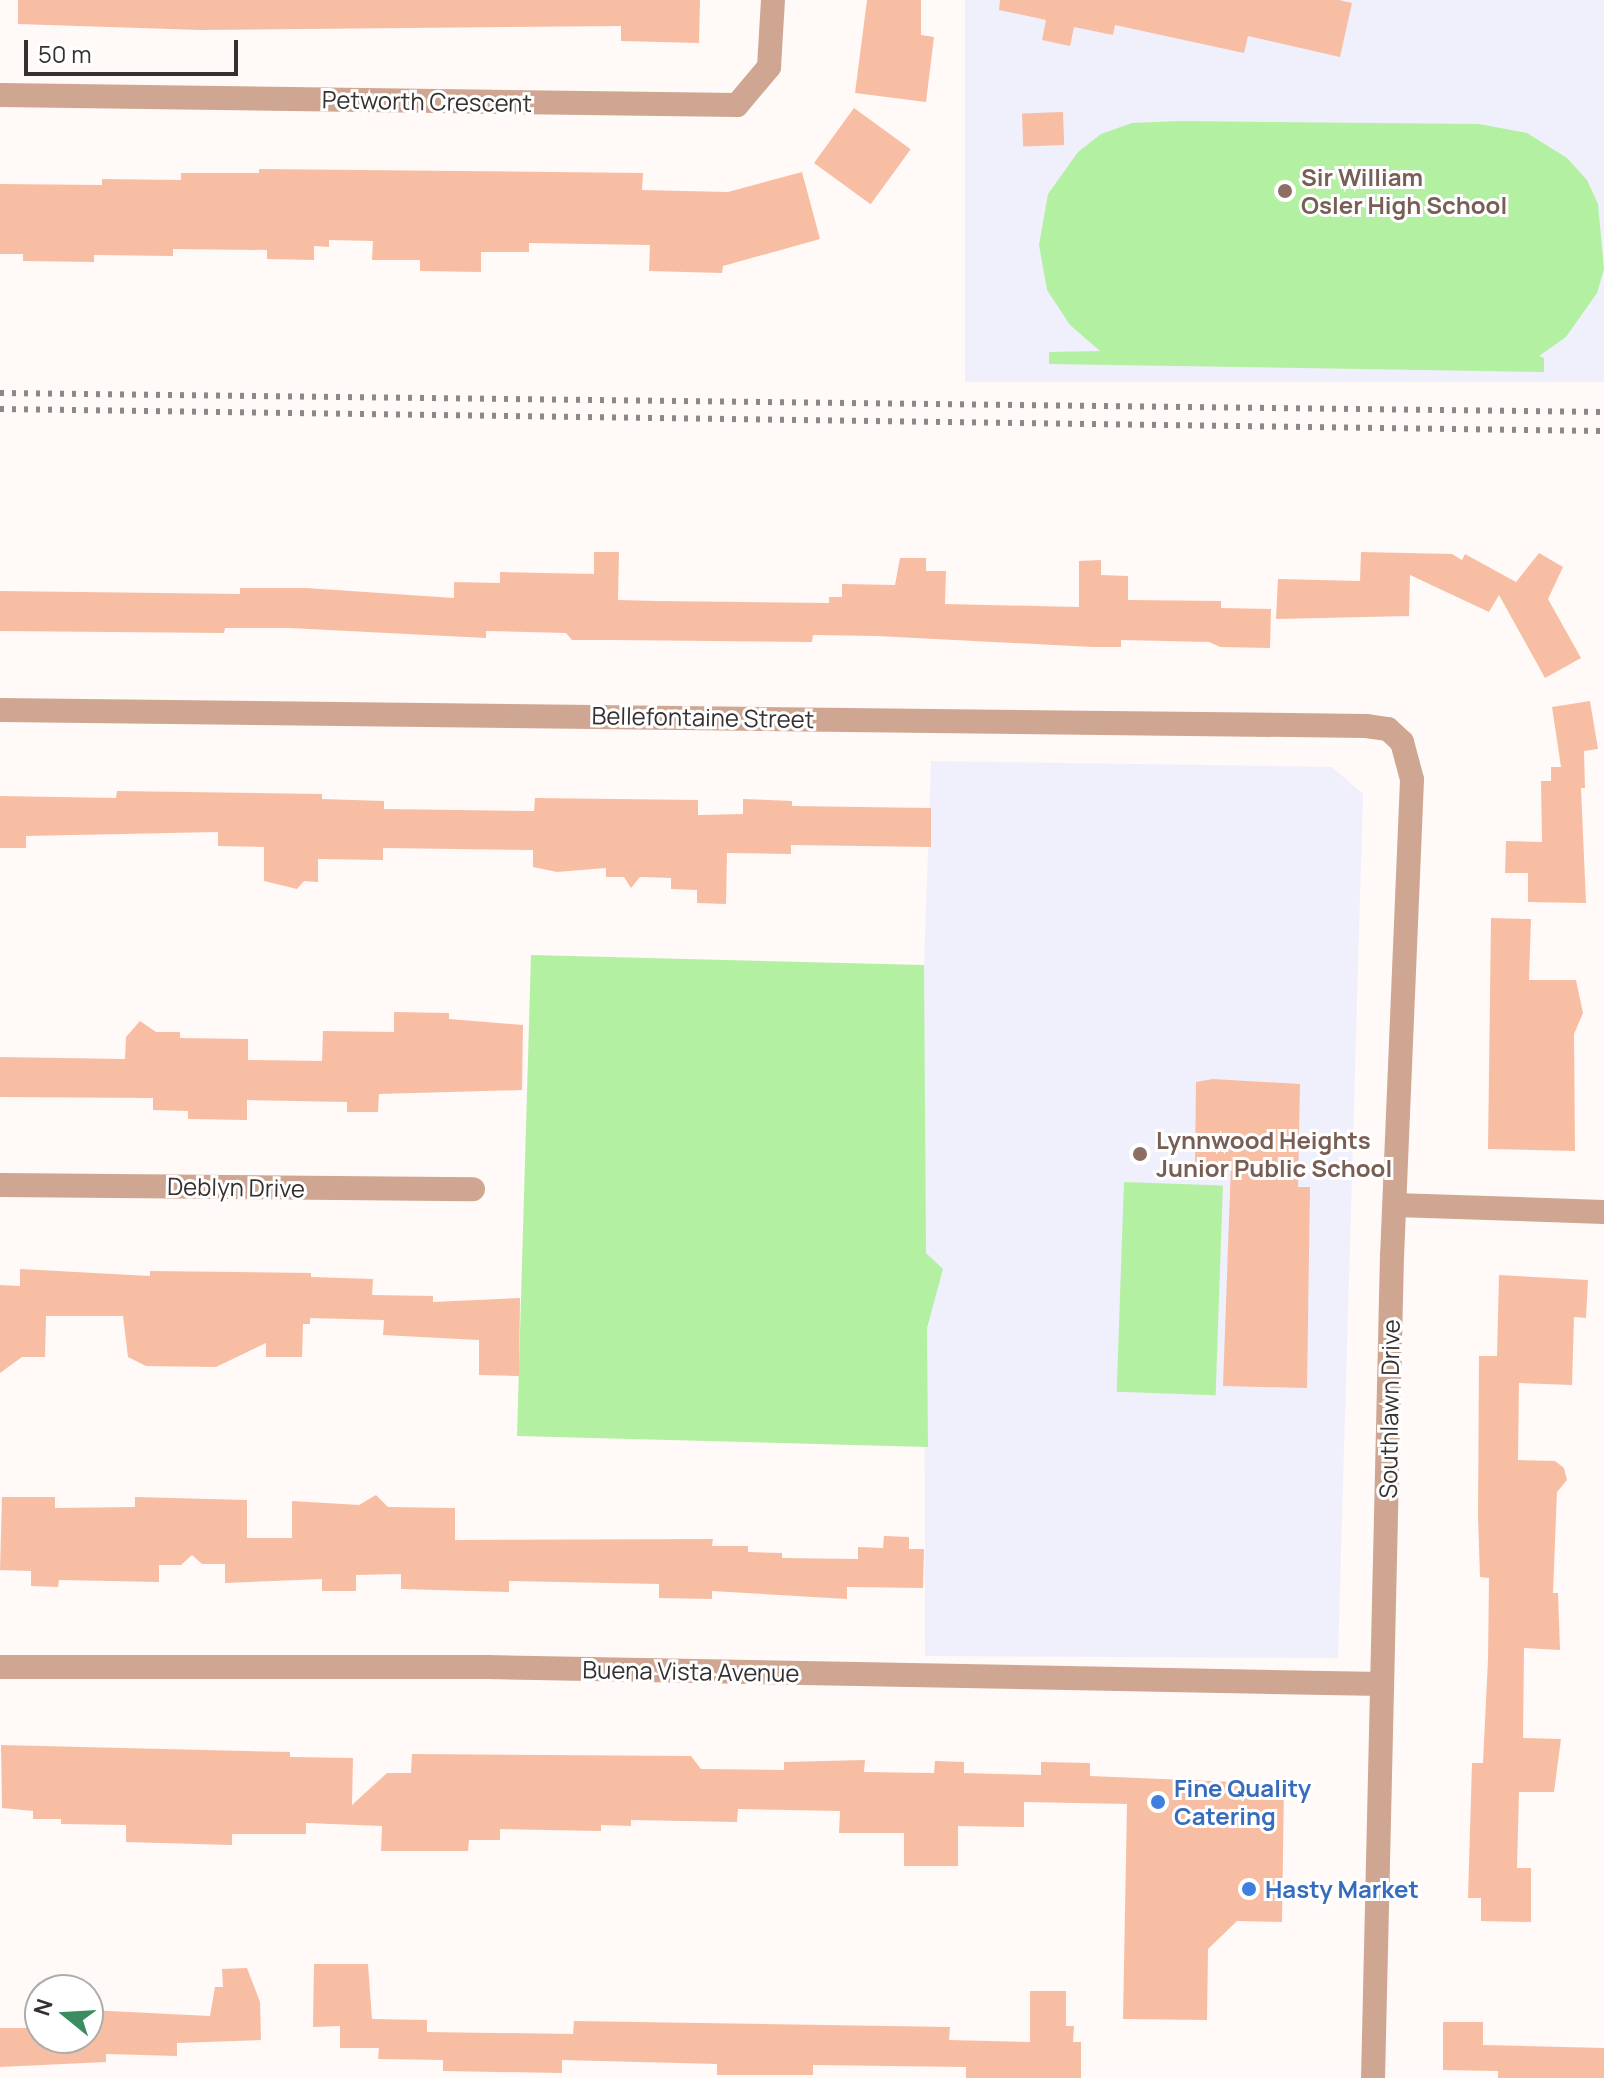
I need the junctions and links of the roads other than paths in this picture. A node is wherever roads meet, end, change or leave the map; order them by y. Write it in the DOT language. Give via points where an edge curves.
graph roads {
  1 [pos="773,0"];
  2 [pos="0,95"];
  3 [pos="0,710"];
  4 [pos="1402,742"];
  5 [pos="0,1185"];
  6 [pos="473,1189"];
  7 [pos="1395,1205"];
  8 [pos="1604,1212"];
  9 [pos="0,1667"];
  10 [pos="1382,1684"];
  11 [pos="1373,2078"];
  1 -- 2 [label="street, Petworth Crescent" via="769,67 737,105"];
  3 -- 4 [label="street, Bellefontaine Street" via="1366,726 1388,729"];
  4 -- 7 [label="street, Southlawn Drive" via="1412,780"];
  5 -- 6 [label="street, Deblyn Drive"];
  7 -- 8 [label="street"];
  7 -- 10 [label="street, Southlawn Drive"];
  9 -- 10 [label="street, Buena Vista Avenue" via="472,1667"];
  10 -- 11 [label="street, Southlawn Drive"];
}
